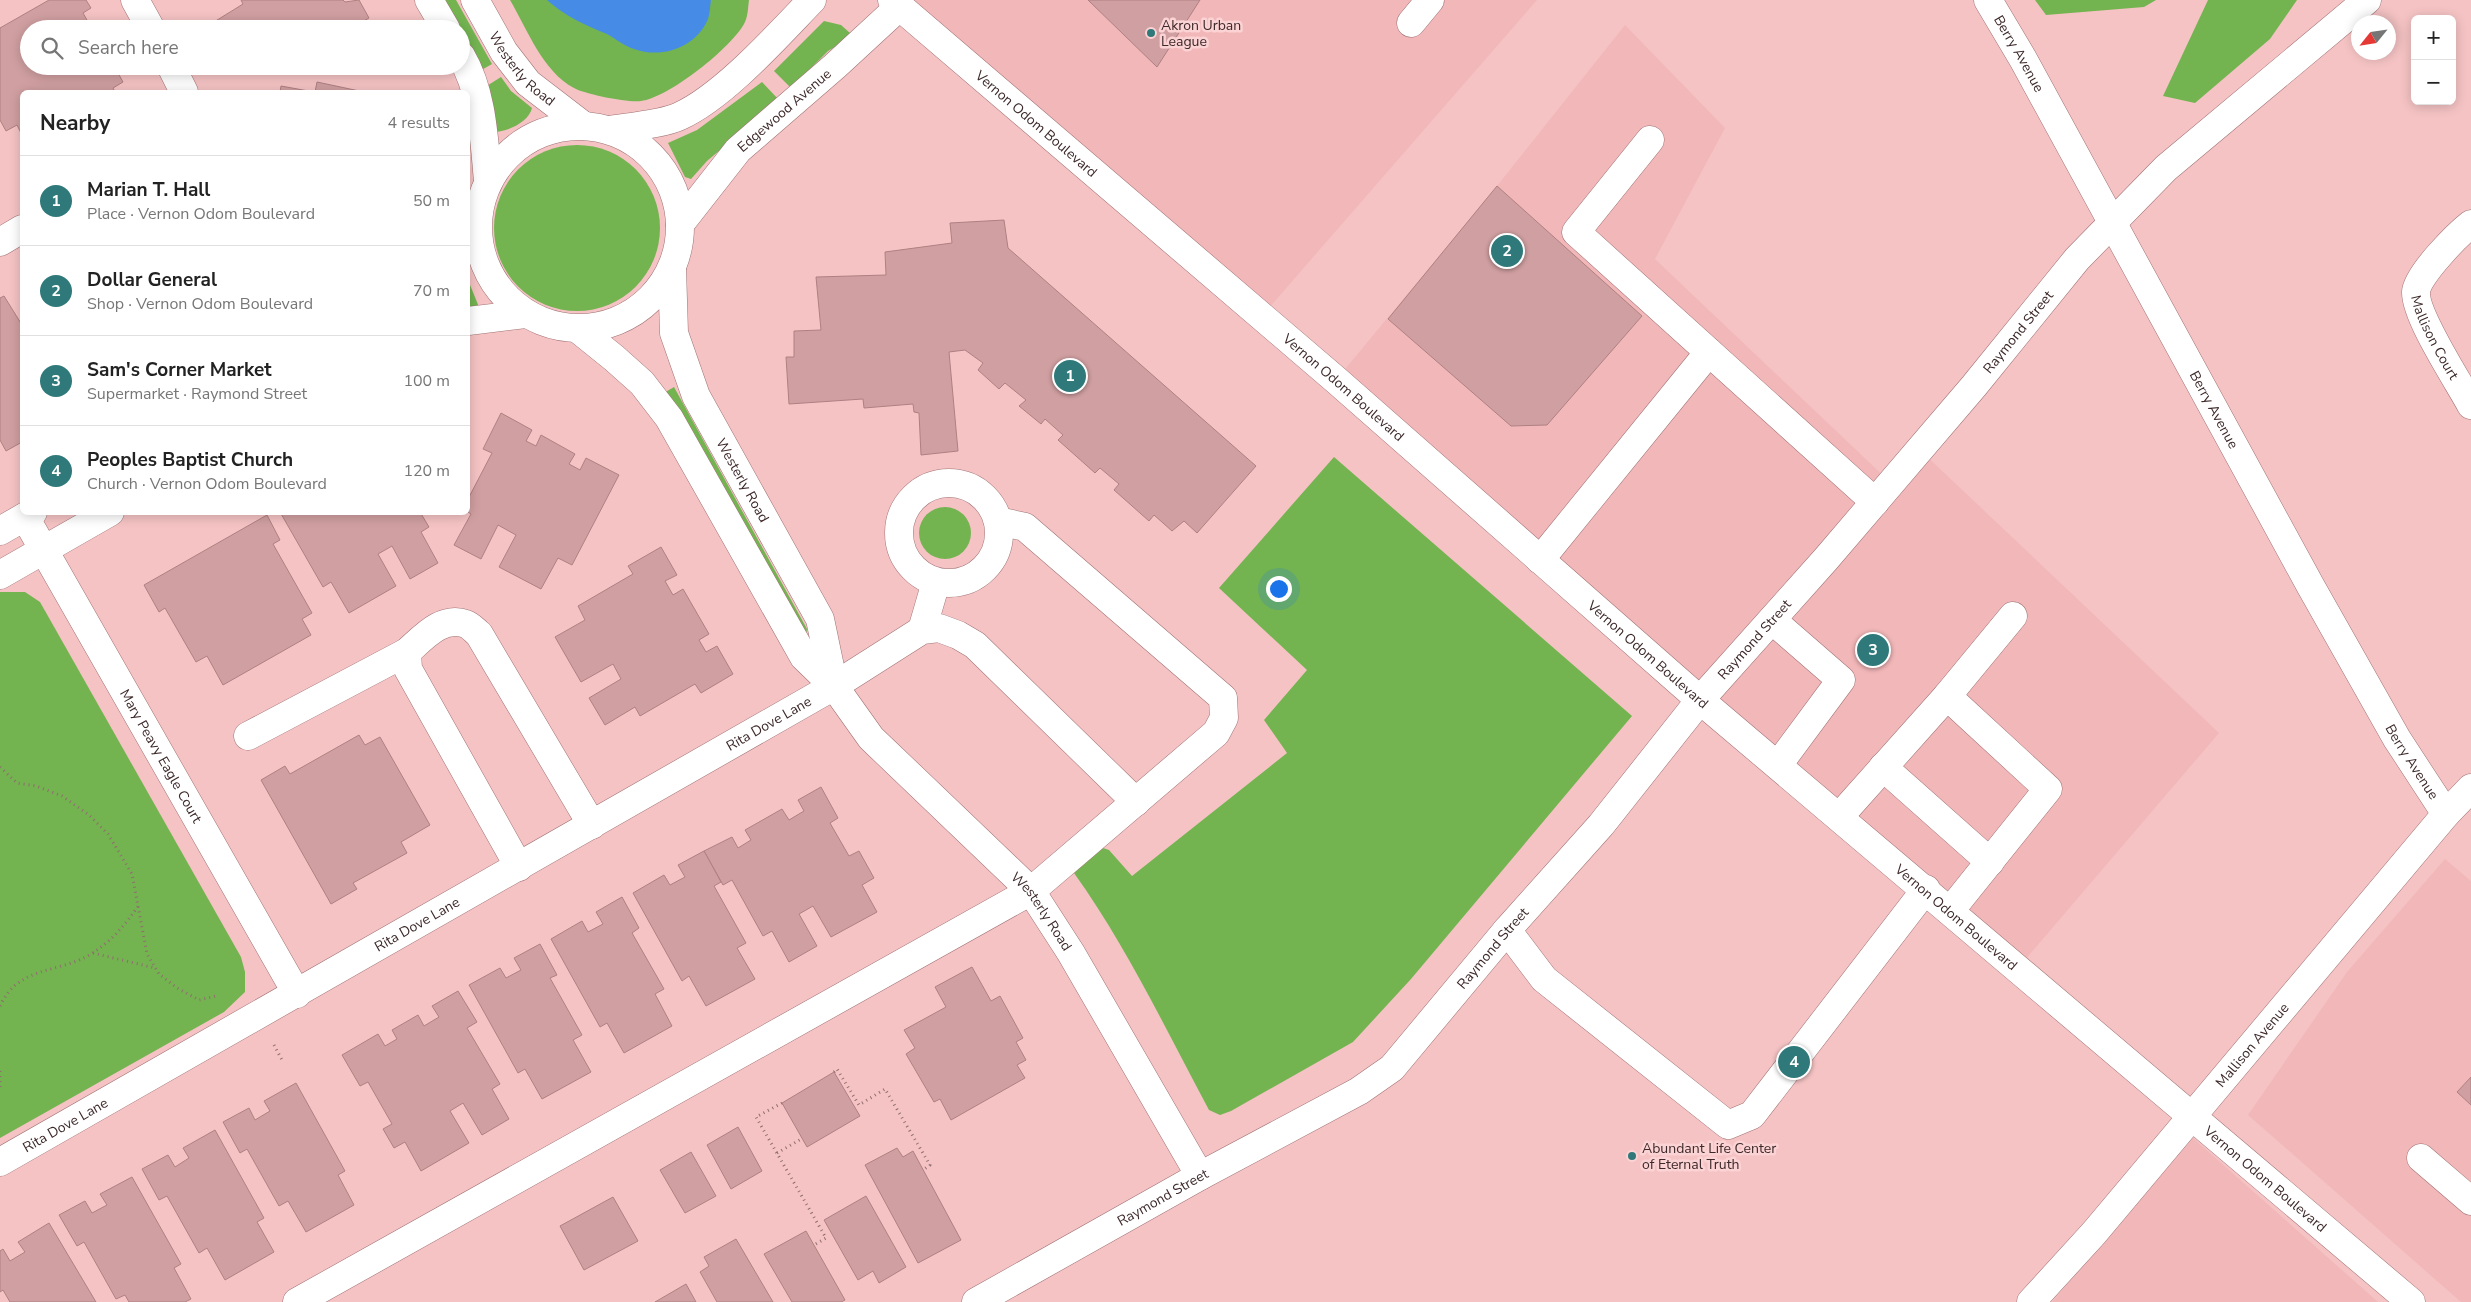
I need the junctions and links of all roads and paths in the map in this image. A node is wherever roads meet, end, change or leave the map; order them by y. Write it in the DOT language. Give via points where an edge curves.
graph roads {
  1 [pos="135,0"];
  2 [pos="429,0"];
  3 [pos="474,0"];
  4 [pos="812,0"];
  5 [pos="1430,0"];
  6 [pos="1988,0"];
  7 [pos="2367,0"];
  8 [pos="896,3"];
  9 [pos="146,20"];
  10 [pos="441,20"];
  11 [pos="1411,22"];
  12 [pos="470,71"];
  13 [pos="176,75"];
  14 [pos="183,90"];
  15 [pos="596,128"];
  16 [pos="1650,140"];
  17 [pos="488,182"];
  18 [pos="2113,223"];
  19 [pos="473,224"];
  20 [pos="680,224"];
  21 [pos="2471,224"];
  22 [pos="20,230"];
  23 [pos="0,242"];
  24 [pos="672,268"];
  25 [pos="525,314"];
  26 [pos="470,321"];
  27 [pos="578,330"];
  28 [pos="1709,352"];
  29 [pos="2471,405"];
  30 [pos="1875,502"];
  31 [pos="29,515"];
  32 [pos="105,515"];
  33 [pos="998,521"];
  34 [pos="0,531"];
  35 [pos="44,550"];
  36 [pos="1540,560"];
  37 [pos="0,575"];
  38 [pos="936,582"];
  39 [pos="2013,616"];
  40 [pos="1772,620"];
  41 [pos="922,630"];
  42 [pos="407,652"];
  43 [pos="834,686"];
  44 [pos="1946,696"];
  45 [pos="1700,700"];
  46 [pos="248,736"];
  47 [pos="1778,765"];
  48 [pos="0,767"];
  49 [pos="1883,768"];
  50 [pos="2471,788"];
  51 [pos="1136,802"];
  52 [pos="2446,814"];
  53 [pos="1839,817"];
  54 [pos="592,825"];
  55 [pos="1990,862"];
  56 [pos="519,867"];
  57 [pos="1926,889"];
  58 [pos="1031,891"];
  59 [pos="140,904"];
  60 [pos="1950,910"];
  61 [pos="1507,930"];
  62 [pos="93,952"];
  63 [pos="156,968"];
  64 [pos="297,994"];
  65 [pos="218,995"];
  66 [pos="0,1006"];
  67 [pos="258,1016"];
  68 [pos="282,1060"];
  69 [pos="0,1071"];
  70 [pos="834,1072"];
  71 [pos="0,1088"];
  72 [pos="782,1103"];
  73 [pos="2192,1115"];
  74 [pos="802,1138"];
  75 [pos="777,1153"];
  76 [pos="2421,1158"];
  77 [pos="0,1162"];
  78 [pos="923,1170"];
  79 [pos="1200,1176"];
  80 [pos="2471,1201"];
  81 [pos="814,1245"];
  82 [pos="298,1302"];
  83 [pos="976,1302"];
  84 [pos="2031,1302"];
  85 [pos="2411,1302"];
  1 -- 9 [label="street"];
  2 -- 10 [label="street"];
  3 -- 15 [label="street, Westerly Road" via="504,52 528,82"];
  4 -- 15 [label="street" via="719,91 680,117"];
  5 -- 11 [label="street"];
  6 -- 18 [label="street, Berry Avenue" via="2024,59"];
  7 -- 18 [label="street, Raymond Street" via="2166,168"];
  8 -- 20 [label="street, Edgewood Avenue" via="836,66 738,150"];
  8 -- 36 [label="street, Vernon Odom Boulevard"];
  12 -- 17 [label="street" via="478,102"];
  13 -- 14 [label="street"];
  15 -- 17 [label="street" via="554,128 528,139 504,158"];
  15 -- 20 [label="street, Westerly Road" via="632,141 651,156 667,176 677,199"];
  16 -- 28 [label="street" via="1576,232"];
  17 -- 19 [label="street"];
  18 -- 30 [label="street, Raymond Street" via="2077,259"];
  18 -- 52 [label="street, Berry Avenue" via="2310,586 2397,739"];
  19 -- 25 [label="street" via="487,272 503,296"];
  20 -- 24 [label="street, Westerly Road" via="679,247"];
  21 -- 29 [label="street, Mallison Court" via="2458,233 2425,273 2416,290 2419,311"];
  22 -- 23 [label="street"];
  24 -- 27 [label="street" via="656,294 634,314 607,326"];
  24 -- 43 [label="street, Westerly Road" via="674,333 696,396 820,619"];
  25 -- 26 [label="street"];
  25 -- 27 [label="street" via="551,325"];
  27 -- 43 [label="street, Westerly Road" via="642,383 669,418 804,657"];
  28 -- 30 [label="street"];
  28 -- 36 [label="street"];
  30 -- 40 [label="street, Raymond Street"];
  31 -- 34 [label="street"];
  31 -- 35 [label="street, Mary Peavy Eagle Court"];
  32 -- 35 [label="street"];
  33 -- 38 [label="street" via="998,547 985,570 953,584"];
  33 -- 38 [label="street" via="982,494 961,484 937,484 910,500 902,513 900,546 907,562 920,575"];
  33 -- 51 [label="street" via="1025,527 1223,698 1224,718 1216,733"];
  35 -- 37 [label="street"];
  35 -- 64 [label="street, Mary Peavy Eagle Court"];
  36 -- 45 [label="street, Vernon Odom Boulevard"];
  38 -- 41 [label="street"];
  39 -- 44 [label="street"];
  40 -- 45 [label="street, Raymond Street"];
  40 -- 47 [label="street" via="1841,680"];
  41 -- 43 [label="street, Rita Dove Lane"];
  41 -- 51 [label="street" via="939,628 975,645"];
  42 -- 46 [label="street"];
  42 -- 54 [label="street" via="433,628 448,623 466,624 478,634"];
  42 -- 56 [label="street" via="408,669"];
  43 -- 54 [label="street, Rita Dove Lane"];
  43 -- 58 [label="street, Westerly Road" via="871,738"];
  44 -- 49 [label="street"];
  44 -- 55 [label="street" via="2048,789"];
  45 -- 47 [label="street, Vernon Odom Boulevard"];
  45 -- 61 [label="street, Raymond Street" via="1601,825"];
  47 -- 53 [label="street, Vernon Odom Boulevard"];
  48 -- 59 [label="path" via="17,783 62,796 89,815 108,834 132,874"];
  49 -- 53 [label="street"];
  49 -- 55 [label="street"];
  50 -- 52 [label="street, Mallison Avenue"];
  51 -- 58 [label="street"];
  52 -- 73 [label="street, Mallison Avenue"];
  53 -- 57 [label="street, Vernon Odom Boulevard"];
  54 -- 56 [label="street, Rita Dove Lane"];
  55 -- 60 [label="street"];
  56 -- 64 [label="street, Rita Dove Lane"];
  57 -- 60 [label="street, Vernon Odom Boulevard"];
  57 -- 61 [label="street" via="1752,1114 1728,1126 1544,978"];
  58 -- 79 [label="street, Westerly Road" via="1071,953"];
  58 -- 82 [label="street"];
  59 -- 62 [label="path" via="121,931"];
  59 -- 63 [label="path" via="147,954"];
  60 -- 73 [label="street, Vernon Odom Boulevard"];
  61 -- 79 [label="street, Raymond Street" via="1392,1068 1359,1091"];
  62 -- 63 [label="path"];
  62 -- 66 [label="path" via="18,982"];
  63 -- 65 [label="path" via="177,988 199,1000"];
  64 -- 67 [label="street, Rita Dove Lane"];
  67 -- 68 [label="path"];
  67 -- 77 [label="street, Rita Dove Lane"];
  69 -- 71 [label="path"];
  70 -- 78 [label="path" via="837,1069 859,1105 885,1089 930,1165"];
  72 -- 75 [label="path" via="756,1117"];
  73 -- 84 [label="street, Mallison Avenue" via="2094,1233"];
  73 -- 85 [label="street, Vernon Odom Boulevard"];
  74 -- 75 [label="path"];
  75 -- 81 [label="path" via="826,1238"];
  76 -- 80 [label="street"];
  79 -- 83 [label="street, Raymond Street"];
}
